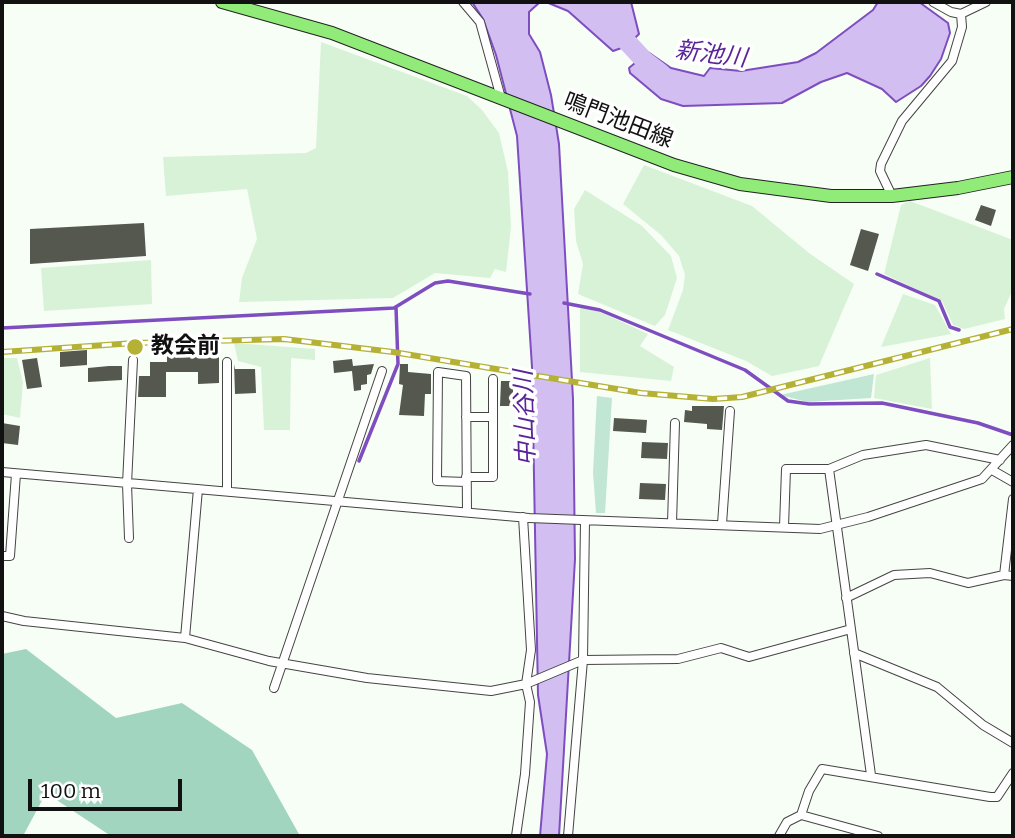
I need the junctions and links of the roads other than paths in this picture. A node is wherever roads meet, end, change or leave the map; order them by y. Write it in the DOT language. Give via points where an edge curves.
graph roads {
  1 [pos="222,2"];
  2 [pos="463,2"];
  3 [pos="986,2"];
  4 [pos="935,3"];
  5 [pos="961,14"];
  6 [pos="504,100"];
  7 [pos="1013,177"];
  8 [pos="892,196"];
  9 [pos="133,360"];
  10 [pos="227,362"];
  11 [pos="382,371"];
  12 [pos="493,379"];
  13 [pos="730,411"];
  14 [pos="466,416"];
  15 [pos="493,417"];
  16 [pos="675,423"];
  17 [pos="1013,444"];
  18 [pos="1000,460"];
  19 [pos="829,469"];
  20 [pos="992,470"];
  21 [pos="2,472"];
  22 [pos="16,474"];
  23 [pos="466,479"];
  24 [pos="1013,482"];
  25 [pos="127,484"];
  26 [pos="198,489"];
  27 [pos="227,491"];
  28 [pos="337,499"];
  29 [pos="1013,499"];
  30 [pos="467,512"];
  31 [pos="526,518"];
  32 [pos="582,521"];
  33 [pos="671,523"];
  34 [pos="722,524"];
  35 [pos="784,527"];
  36 [pos="836,527"];
  37 [pos="129,538"];
  38 [pos="2,556"];
  39 [pos="1009,576"];
  40 [pos="846,598"];
  41 [pos="2,616"];
  42 [pos="851,629"];
  43 [pos="185,638"];
  44 [pos="855,653"];
  45 [pos="579,661"];
  46 [pos="281,663"];
  47 [pos="530,682"];
  48 [pos="274,688"];
  49 [pos="1013,743"];
  50 [pos="1013,773"];
  51 [pos="871,775"];
  52 [pos="802,815"];
  53 [pos="516,836"];
  54 [pos="568,836"];
  55 [pos="779,836"];
  56 [pos="878,836"];
  1 -- 6 [label="main road, 鳴門池田線" via="332,33"];
  2 -- 6 [label="street" via="480,22"];
  3 -- 5 [label="street"];
  4 -- 5 [label="street"];
  5 -- 8 [label="street" via="952,61 902,121 881,164"];
  6 -- 8 [label="main road, 鳴門池田線" via="674,165 740,184 831,196"];
  7 -- 8 [label="main road, 鳴門池田線"];
  9 -- 25 [label="street"];
  10 -- 27 [label="street"];
  11 -- 28 [label="street"];
  12 -- 15 [label="street"];
  13 -- 34 [label="street"];
  14 -- 15 [label="street"];
  14 -- 23 [label="street"];
  14 -- 23 [label="street" via="466,376 438,372 437,481"];
  15 -- 23 [label="street" via="493,477"];
  16 -- 33 [label="street"];
  17 -- 18 [label="street"];
  18 -- 19 [label="street" via="926,445 863,455"];
  18 -- 20 [label="street"];
  19 -- 35 [label="street" via="786,469"];
  19 -- 36 [label="street"];
  20 -- 24 [label="street"];
  20 -- 36 [label="street" via="973,483"];
  21 -- 22 [label="street"];
  22 -- 25 [label="street"];
  22 -- 38 [label="street" via="10,556"];
  23 -- 30 [label="street"];
  25 -- 26 [label="street"];
  25 -- 37 [label="street"];
  26 -- 27 [label="street"];
  26 -- 43 [label="street"];
  27 -- 28 [label="street"];
  28 -- 30 [label="street"];
  28 -- 46 [label="street"];
  29 -- 39 [label="street"];
  30 -- 31 [label="street"];
  31 -- 32 [label="street"];
  31 -- 47 [label="street"];
  32 -- 33 [label="street"];
  32 -- 45 [label="street"];
  33 -- 34 [label="street"];
  34 -- 35 [label="street"];
  35 -- 36 [label="street"];
  36 -- 40 [label="street"];
  39 -- 40 [label="street" via="968,583 930,573 894,575"];
  40 -- 42 [label="street"];
  41 -- 43 [label="street"];
  42 -- 44 [label="street"];
  42 -- 45 [label="street" via="749,657 721,648 678,659"];
  43 -- 46 [label="street"];
  44 -- 49 [label="street" via="937,687"];
  44 -- 51 [label="street"];
  45 -- 47 [label="street"];
  45 -- 54 [label="street"];
  46 -- 47 [label="street" via="452,689 491,691"];
  46 -- 48 [label="street"];
  47 -- 53 [label="street" via="526,774"];
  50 -- 51 [label="street" via="997,797 919,787"];
  51 -- 52 [label="street" via="822,769"];
  52 -- 55 [label="street" via="788,822"];
  52 -- 56 [label="street"];
}
